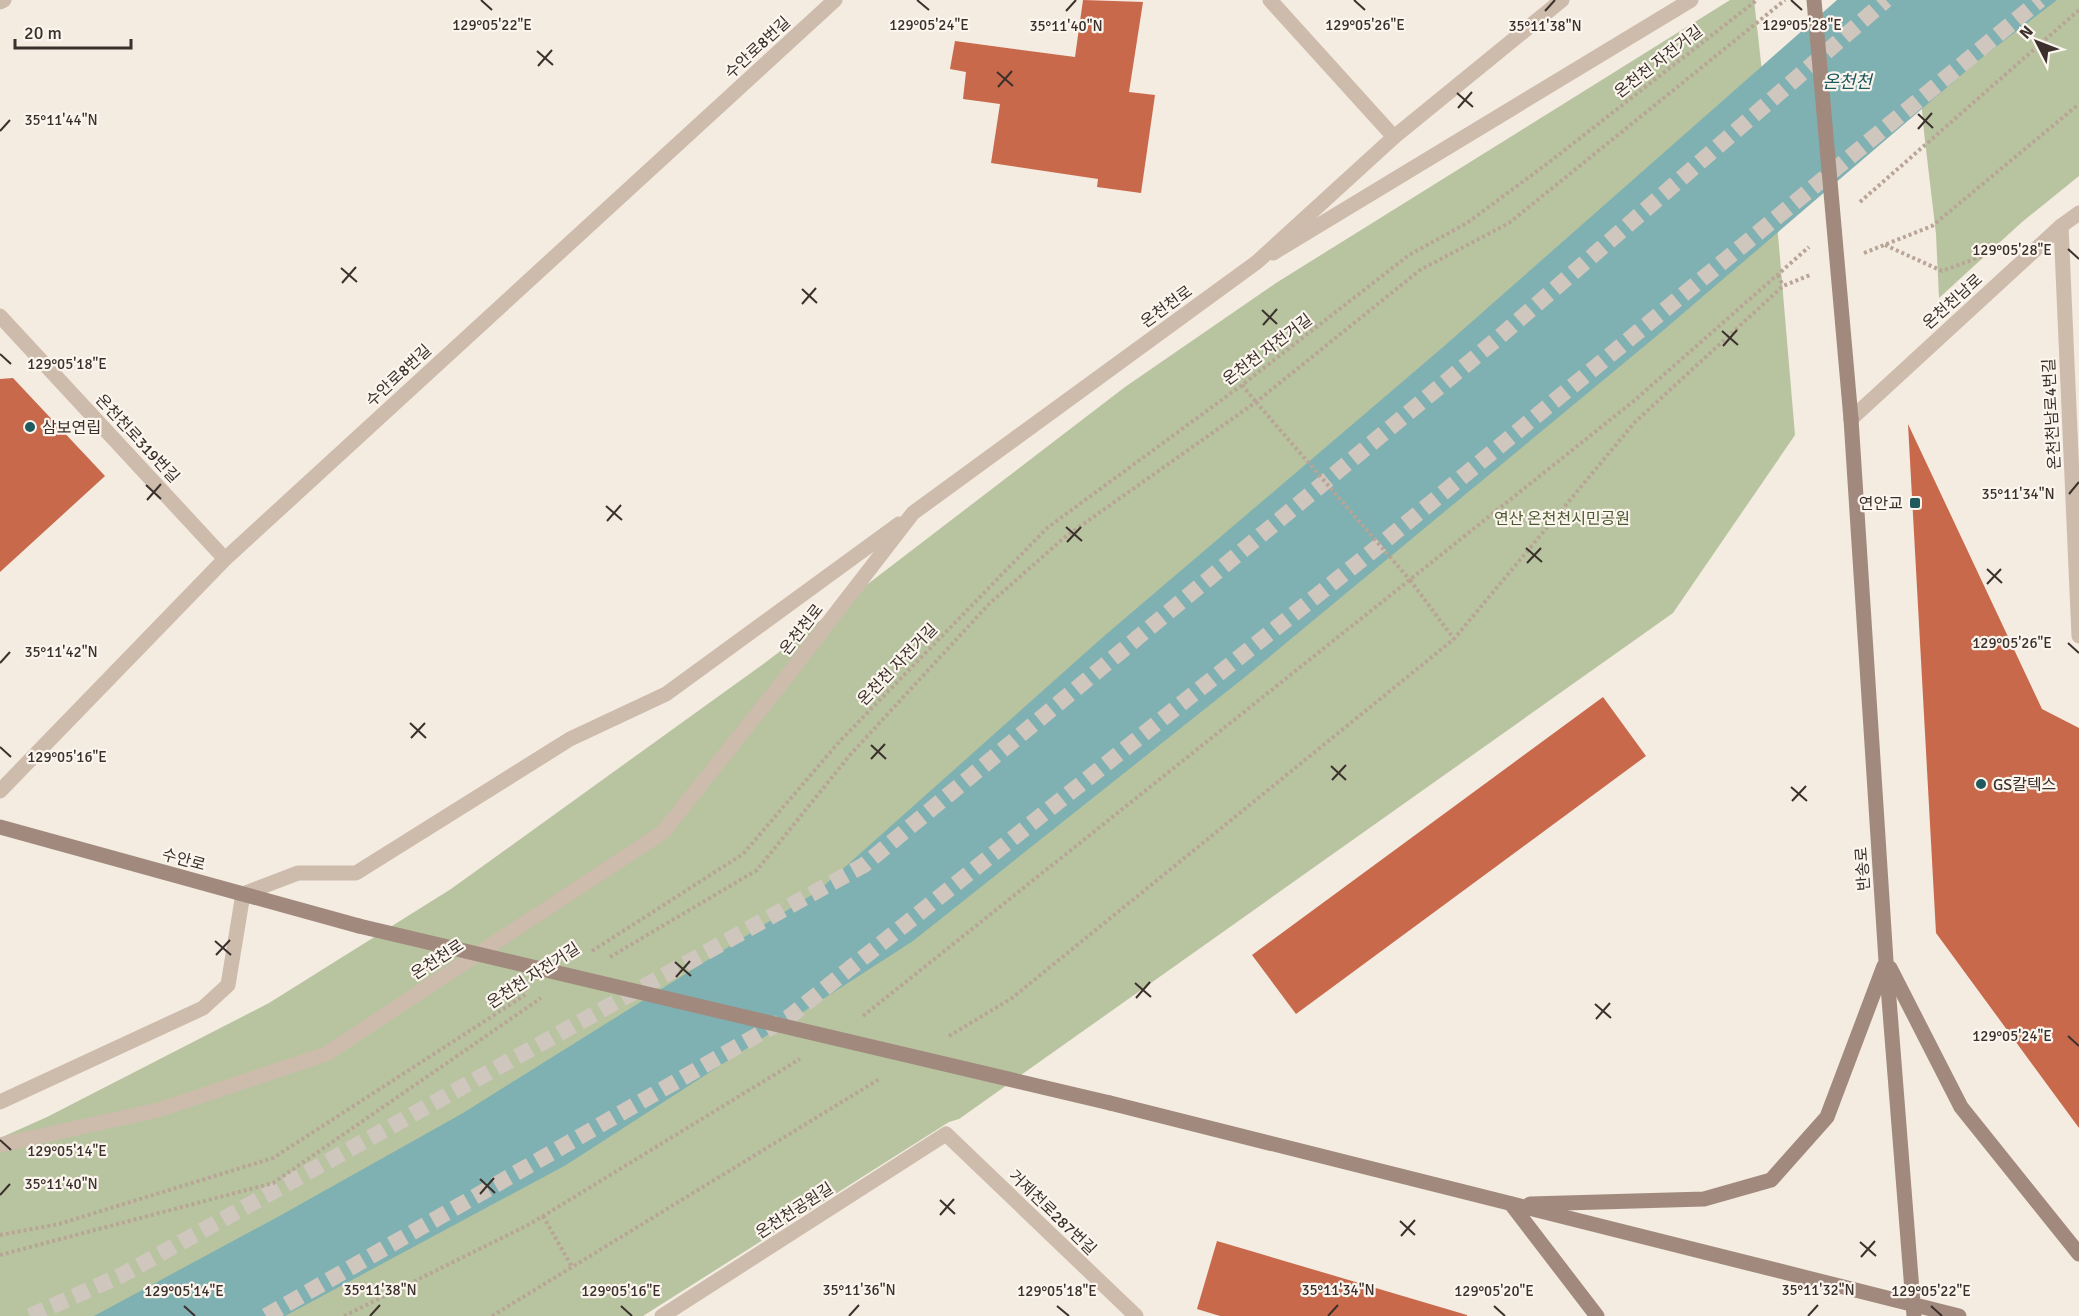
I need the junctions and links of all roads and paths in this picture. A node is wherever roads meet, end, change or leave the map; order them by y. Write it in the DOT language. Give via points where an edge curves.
graph roads {
  1 [pos="4,0"];
  2 [pos="835,0"];
  3 [pos="1270,0"];
  4 [pos="1562,0"];
  5 [pos="1691,0"];
  6 [pos="1756,0"];
  7 [pos="1785,0"];
  8 [pos="1814,0"];
  9 [pos="0,2"];
  10 [pos="2079,10"];
  11 [pos="2079,105"];
  12 [pos="1394,137"];
  13 [pos="1857,205"];
  14 [pos="2079,213"];
  15 [pos="2061,226"];
  16 [pos="1813,244"];
  17 [pos="1884,245"];
  18 [pos="1996,251"];
  19 [pos="1854,257"];
  20 [pos="1257,262"];
  21 [pos="1814,273"];
  22 [pos="1778,275"];
  23 [pos="1783,286"];
  24 [pos="0,316"];
  25 [pos="1242,385"];
  26 [pos="1256,402"];
  27 [pos="1851,418"];
  28 [pos="914,513"];
  29 [pos="225,559"];
  30 [pos="1410,580"];
  31 [pos="2079,636"];
  32 [pos="1454,639"];
  33 [pos="0,791"];
  34 [pos="0,826"];
  35 [pos="243,894"];
  36 [pos="586,955"];
  37 [pos="606,959"];
  38 [pos="1886,961"];
  39 [pos="528,993"];
  40 [pos="545,995"];
  41 [pos="862,1017"];
  42 [pos="940,1042"];
  43 [pos="803,1056"];
  44 [pos="889,1073"];
  45 [pos="0,1102"];
  46 [pos="946,1134"];
  47 [pos="0,1145"];
  48 [pos="1510,1204"];
  49 [pos="543,1216"];
  50 [pos="0,1235"];
  51 [pos="2079,1254"];
  52 [pos="0,1255"];
  53 [pos="572,1267"];
  54 [pos="1914,1311"];
  55 [pos="344,1316"];
  56 [pos="492,1316"];
  57 [pos="662,1316"];
  58 [pos="1136,1316"];
  59 [pos="1597,1316"];
  60 [pos="1959,1316"];
  1 -- 9 [label="street"];
  2 -- 29 [label="street, 수안로8번길"];
  3 -- 12 [label="street"];
  4 -- 12 [label="street, 온천천로"];
  5 -- 20 [label="street"];
  6 -- 25 [label="path, 온천천 자전거길" via="1530,176 1467,223 1409,255"];
  7 -- 26 [label="path" via="1509,223 1420,270"];
  8 -- 27 [label="main road, 반송로, bridge"];
  10 -- 13 [label="path"];
  11 -- 17 [label="path" via="1932,226"];
  12 -- 20 [label="street, 온천천로"];
  14 -- 15 [label="street, 온천천남로"];
  15 -- 27 [label="street, 온천천남로"];
  15 -- 31 [label="street, 온천천남로4번길"];
  16 -- 22 [label="path"];
  17 -- 18 [label="path" via="1942,271"];
  17 -- 19 [label="path"];
  20 -- 28 [label="street, 온천천로"];
  21 -- 23 [label="path"];
  22 -- 23 [label="path"];
  22 -- 30 [label="path" via="1635,400"];
  23 -- 32 [label="path" via="1635,422"];
  24 -- 29 [label="street, 온천천로319번길"];
  25 -- 26 [label="path"];
  25 -- 36 [label="path, 온천천 자전거길" via="1047,528 839,742 743,854"];
  26 -- 30 [label="path, bridge"];
  26 -- 37 [label="path" via="1065,537 989,604 850,755 757,870"];
  27 -- 38 [label="main road, 반송로"];
  28 -- 35 [label="street" via="666,694 570,739 357,873 298,873"];
  28 -- 47 [label="street, 온천천로" via="663,832 326,1054 158,1110"];
  29 -- 33 [label="street, 수안로8번길"];
  30 -- 32 [label="path"];
  30 -- 41 [label="path"];
  32 -- 42 [label="path" via="1012,998"];
  34 -- 35 [label="main road, 수안로"];
  35 -- 45 [label="street" via="228,985 203,1008"];
  35 -- 48 [label="main road, 수안로, bridge" via="359,926 1110,1103"];
  38 -- 48 [label="main road" via="1827,1117 1770,1180 1704,1200"];
  38 -- 51 [label="main road" via="1961,1107"];
  38 -- 54 [label="main road, 반송로"];
  39 -- 50 [label="path, 온천천 자전거길" via="273,1158 59,1224"];
  40 -- 52 [label="path" via="273,1182"];
  43 -- 49 [label="path"];
  44 -- 53 [label="path"];
  46 -- 57 [label="street, 온천천공원길"];
  46 -- 58 [label="street, 거제천로287번길"];
  48 -- 54 [label="main road, 수안로"];
  48 -- 59 [label="main road"];
  49 -- 53 [label="path"];
  49 -- 55 [label="path"];
  53 -- 56 [label="path"];
  54 -- 60 [label="main road, 수안로"];
}
